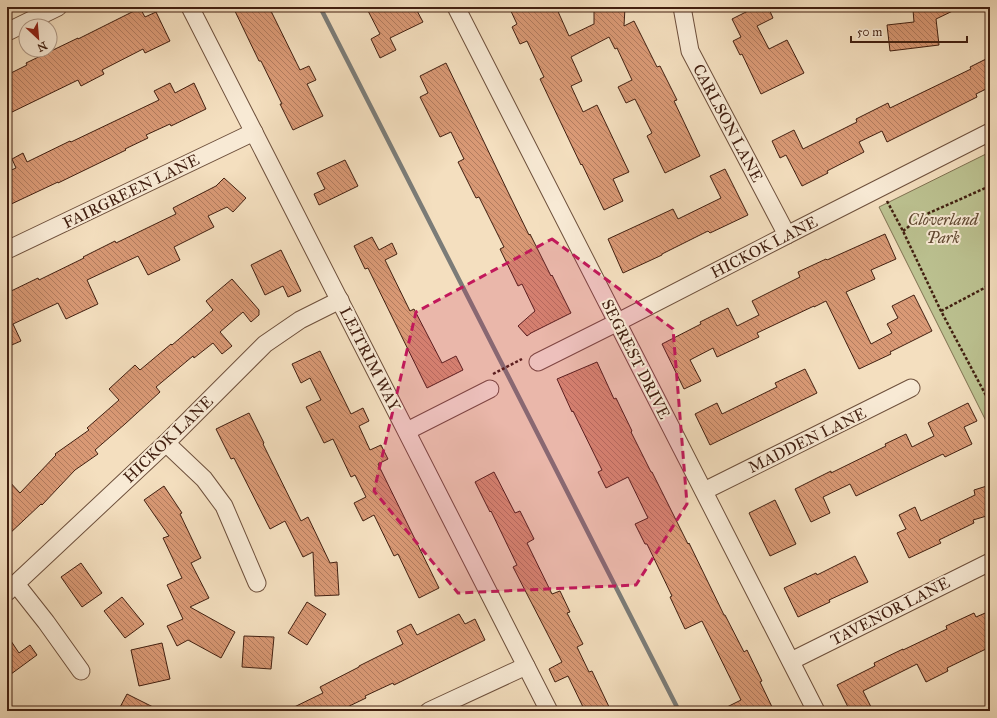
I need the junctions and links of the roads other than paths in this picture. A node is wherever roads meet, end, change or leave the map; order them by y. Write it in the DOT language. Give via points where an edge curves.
graph roads {
  1 [pos="58,7"];
  2 [pos="190,7"];
  3 [pos="456,7"];
  4 [pos="682,7"];
  5 [pos="7,32"];
  6 [pos="254,132"];
  7 [pos="990,132"];
  8 [pos="787,234"];
  9 [pos="7,250"];
  10 [pos="340,300"];
  11 [pos="618,322"];
  12 [pos="530,361"];
  13 [pos="911,388"];
  14 [pos="490,389"];
  15 [pos="406,431"];
  16 [pos="166,442"];
  17 [pos="704,491"];
  18 [pos="990,562"];
  19 [pos="257,583"];
  20 [pos="11,588"];
  21 [pos="791,661"];
  22 [pos="526,666"];
  23 [pos="81,671"];
  24 [pos="430,711"];
  25 [pos="549,711"];
  26 [pos="816,711"];
  1 -- 5 [label="street"];
  2 -- 6 [label="street, LEITRIM WAY"];
  3 -- 11 [label="street, SEGREST DRIVE"];
  4 -- 8 [label="street, CARLSON LANE" via="690,51"];
  6 -- 9 [label="street, FAIRGREEN LANE"];
  6 -- 10 [label="street, LEITRIM WAY"];
  7 -- 8 [label="street, HICKOK LANE"];
  8 -- 11 [label="street, HICKOK LANE"];
  10 -- 15 [label="street, LEITRIM WAY"];
  10 -- 16 [label="street, HICKOK LANE" via="300,320 265,344"];
  11 -- 12 [label="street, HICKOK LANE"];
  11 -- 17 [label="street, SEGREST DRIVE"];
  13 -- 17 [label="street, MADDEN LANE"];
  14 -- 15 [label="street"];
  15 -- 22 [label="street, LEITRIM WAY"];
  16 -- 19 [label="street" via="204,479 224,506"];
  16 -- 20 [label="street, HICKOK LANE"];
  17 -- 21 [label="street, SEGREST DRIVE"];
  18 -- 21 [label="street, TAVENOR LANE"];
  20 -- 23 [label="street" via="46,622"];
  21 -- 26 [label="street, SEGREST DRIVE"];
  22 -- 24 [label="street"];
  22 -- 25 [label="street, LEITRIM WAY"];
}
